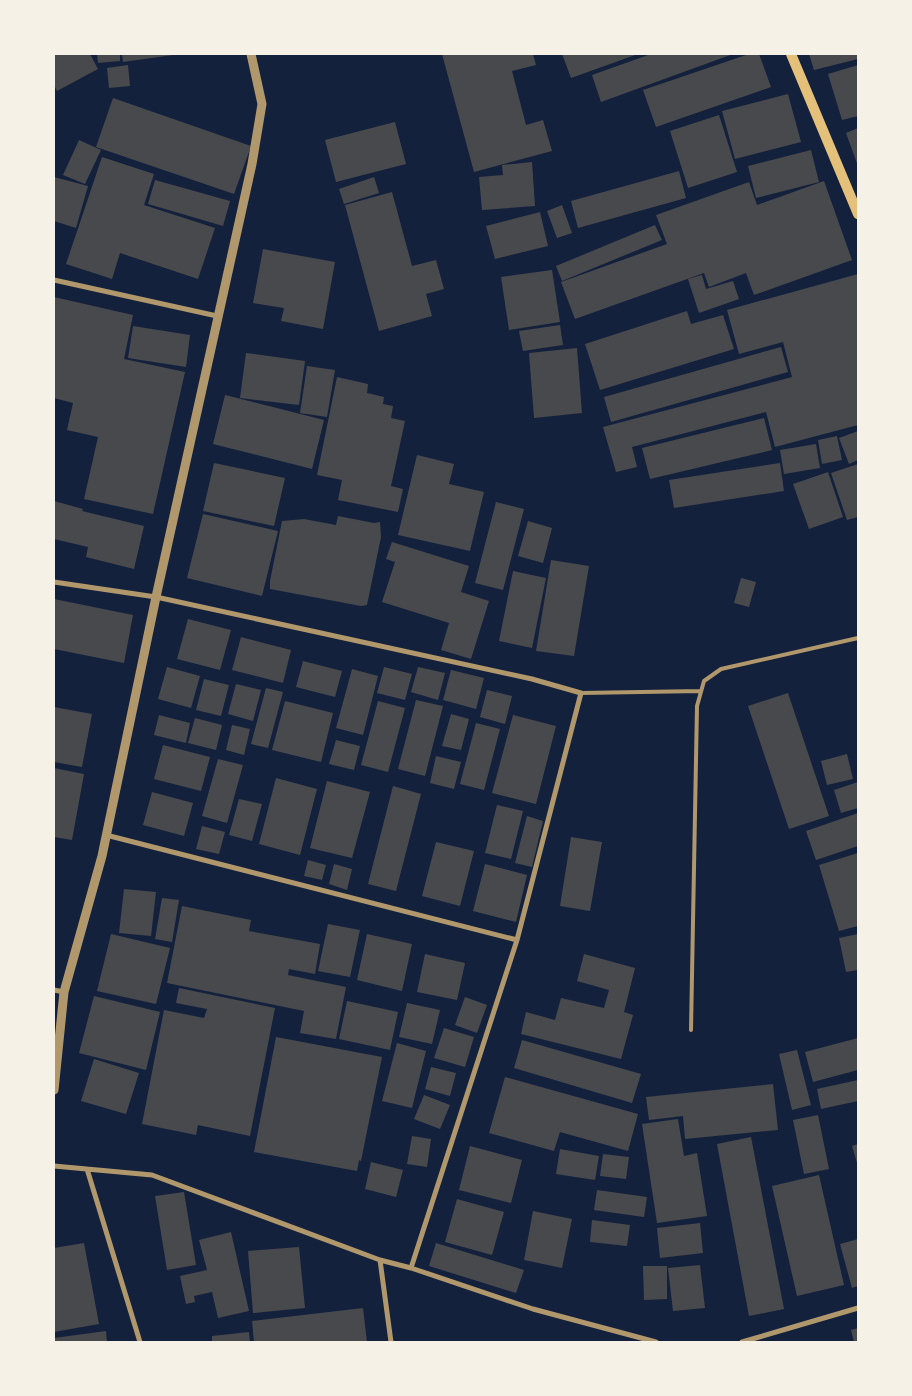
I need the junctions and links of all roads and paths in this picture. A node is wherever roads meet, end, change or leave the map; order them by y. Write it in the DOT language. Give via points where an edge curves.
graph roads {
  1 [pos="251,54"];
  2 [pos="791,54"];
  3 [pos="858,214"];
  4 [pos="54,280"];
  5 [pos="217,316"];
  6 [pos="54,582"];
  7 [pos="156,597"];
  8 [pos="858,638"];
  9 [pos="701,691"];
  10 [pos="581,693"];
  11 [pos="106,835"];
  12 [pos="517,940"];
  13 [pos="54,990"];
  14 [pos="64,992"];
  15 [pos="691,1030"];
  16 [pos="54,1090"];
  17 [pos="54,1166"];
  18 [pos="87,1169"];
  19 [pos="380,1260"];
  20 [pos="411,1268"];
  21 [pos="858,1308"];
  22 [pos="140,1342"];
  23 [pos="391,1342"];
  24 [pos="656,1342"];
  25 [pos="742,1342"];
  1 -- 5 [label="street" via="262,104 252,164"];
  2 -- 3 [label="main road"];
  4 -- 5 [label="street"];
  5 -- 7 [label="street"];
  6 -- 7 [label="street"];
  7 -- 10 [label="street" via="532,679"];
  7 -- 11 [label="street"];
  8 -- 9 [label="lane" via="722,669 704,681"];
  9 -- 10 [label="lane"];
  9 -- 15 [label="lane" via="697,706"];
  10 -- 12 [label="street"];
  11 -- 12 [label="street"];
  11 -- 14 [label="street"];
  12 -- 20 [label="street"];
  13 -- 14 [label="street"];
  14 -- 16 [label="street"];
  17 -- 18 [label="street"];
  18 -- 19 [label="street" via="152,1175"];
  18 -- 22 [label="street"];
  19 -- 20 [label="street"];
  19 -- 23 [label="street"];
  20 -- 24 [label="street" via="533,1309"];
  21 -- 25 [label="street"];
}
